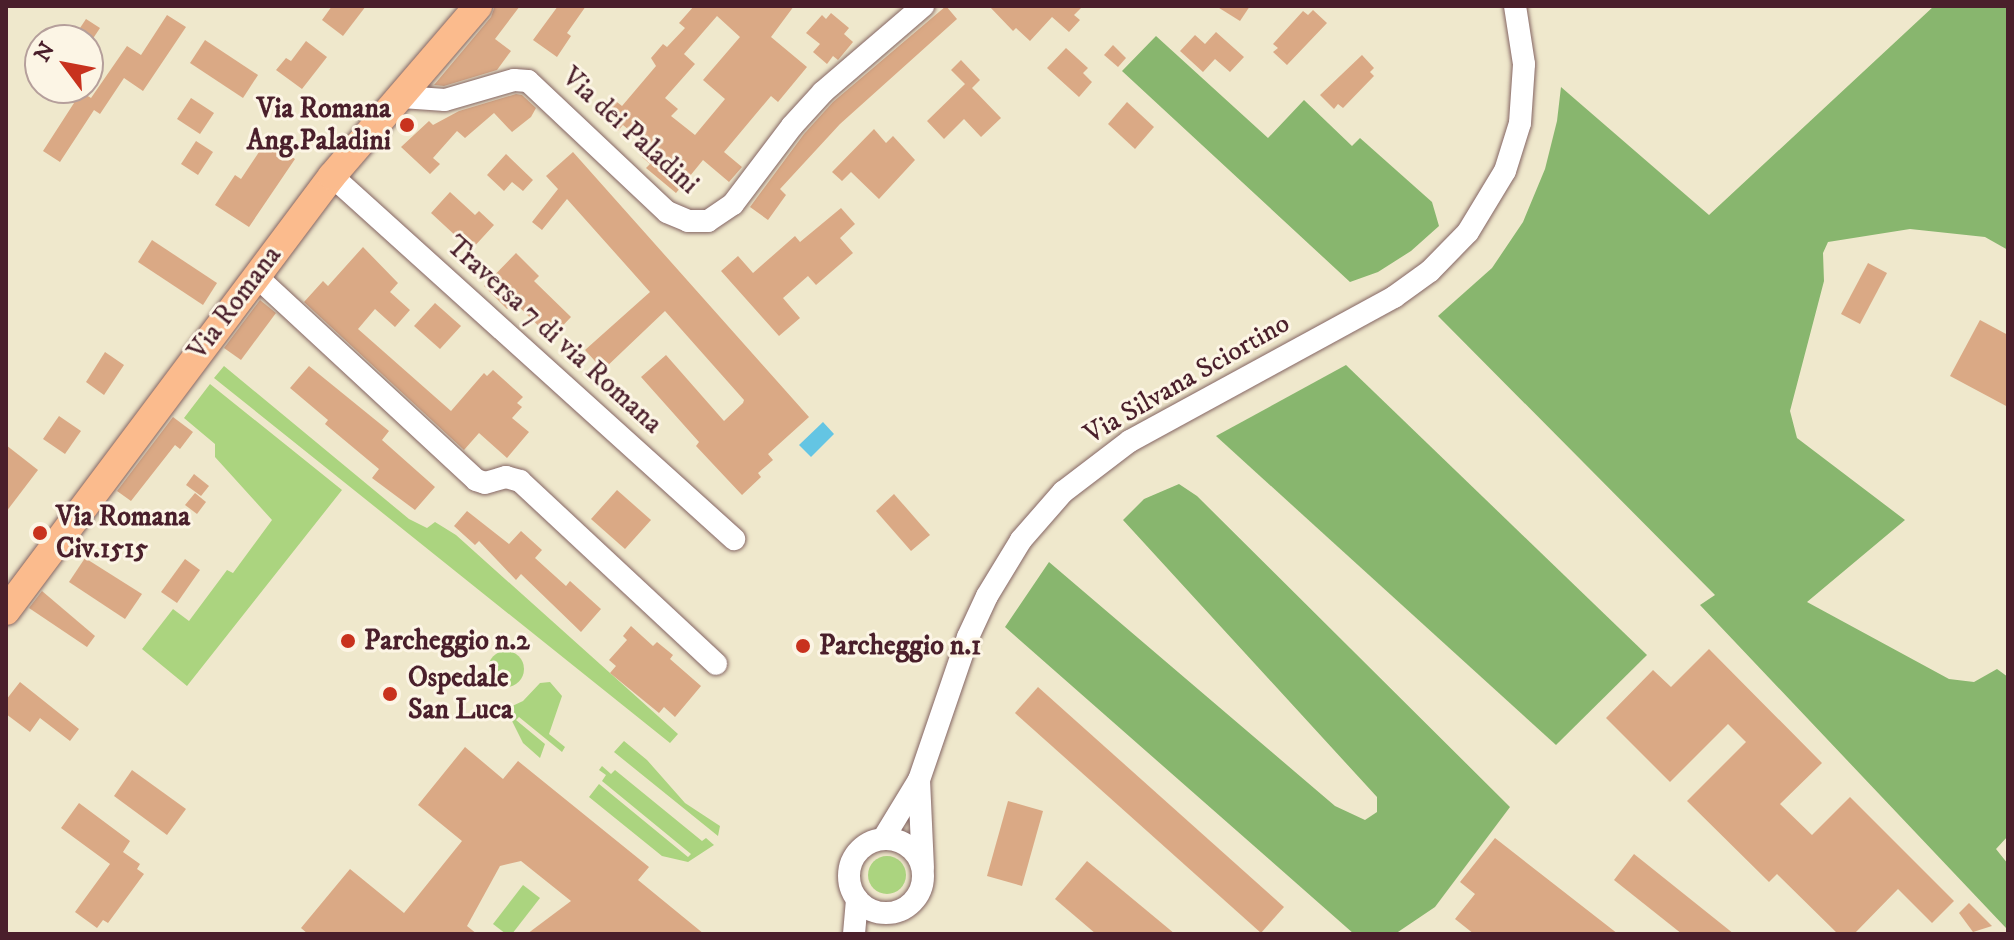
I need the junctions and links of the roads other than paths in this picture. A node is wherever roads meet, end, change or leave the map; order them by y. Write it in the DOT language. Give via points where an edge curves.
graph roads {
  1 [pos="478,6"];
  2 [pos="923,6"];
  3 [pos="1515,6"];
  4 [pos="402,97"];
  5 [pos="332,176"];
  6 [pos="256,276"];
  7 [pos="734,539"];
  8 [pos="6,611"];
  9 [pos="716,664"];
  10 [pos="919,780"];
  11 [pos="883,839"];
  12 [pos="923,869"];
  13 [pos="857,899"];
  14 [pos="890,914"];
  15 [pos="854,934"];
  16 [pos="877,934"];
  1 -- 4 [label="main road, Via Romana"];
  2 -- 4 [label="street, Via dei Paladini" via="823,92 733,204 708,221 688,221 667,212 528,81 514,80 445,100"];
  3 -- 10 [label="street, Via Silvana Sciortino" via="1524,64 1520,123 1505,171 1468,232 1430,271 1394,297 1130,441 1063,492 1021,540 980,611"];
  4 -- 5 [label="main road, Via Romana"];
  5 -- 6 [label="main road, Via Romana"];
  5 -- 7 [label="street, Traversa 7 di via Romana"];
  6 -- 8 [label="main road, Via Romana"];
  6 -- 9 [label="street" via="476,480 520,481"];
  10 -- 11 [label="street, Via Silvana Sciortino"];
  10 -- 12 [label="street"];
  11 -- 12 [label="street" via="909,846"];
  11 -- 13 [label="street" via="865,845 851,864 850,882"];
  12 -- 14 [label="street" via="916,899"];
  13 -- 14 [label="street"];
  13 -- 15 [label="street"];
  14 -- 16 [label="street"];
}
